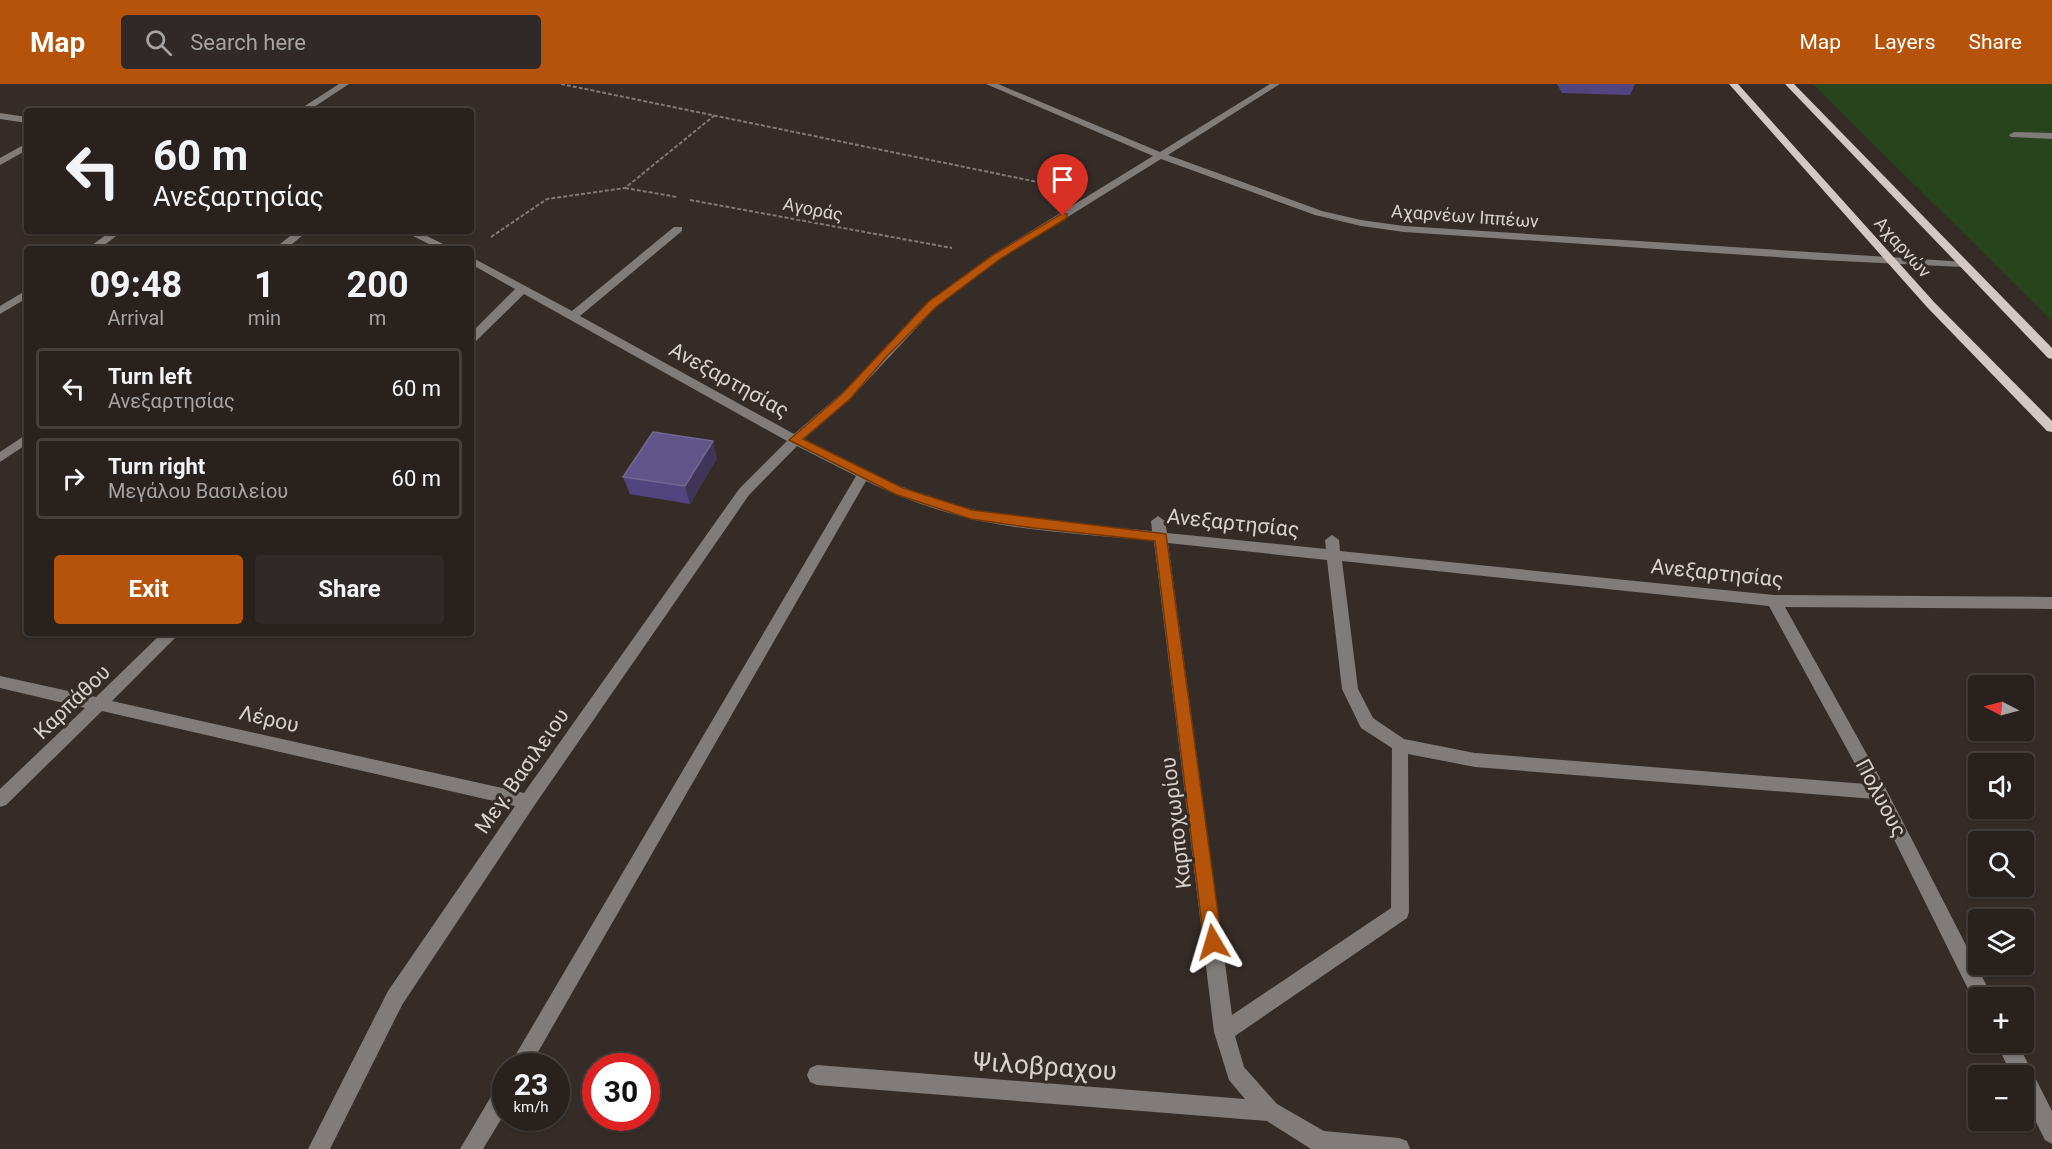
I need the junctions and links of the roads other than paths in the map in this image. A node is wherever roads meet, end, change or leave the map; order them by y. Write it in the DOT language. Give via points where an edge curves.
graph roads {
  1 [pos="345,84"];
  2 [pos="990,84"];
  3 [pos="1276,84"];
  4 [pos="1733,84"];
  5 [pos="1789,84"];
  6 [pos="307,108"];
  7 [pos="0,116"];
  8 [pos="24,120"];
  9 [pos="2014,135"];
  10 [pos="2052,136"];
  11 [pos="24,148"];
  12 [pos="1162,156"];
  13 [pos="0,162"];
  14 [pos="678,229"];
  15 [pos="114,234"];
  16 [pos="299,234"];
  17 [pos="415,234"];
  18 [pos="96,246"];
  19 [pos="283,246"];
  20 [pos="441,246"];
  21 [pos="1889,260"];
  22 [pos="474,262"];
  23 [pos="1962,264"];
  24 [pos="523,288"];
  25 [pos="24,294"];
  26 [pos="0,311"];
  27 [pos="573,316"];
  28 [pos="474,337"];
  29 [pos="2052,355"];
  30 [pos="2052,428"];
  31 [pos="24,440"];
  32 [pos="795,440"];
  33 [pos="0,458"];
  34 [pos="864,474"];
  35 [pos="1160,529"];
  36 [pos="1334,548"];
  37 [pos="1774,601"];
  38 [pos="2052,603"];
  39 [pos="169,636"];
  40 [pos="0,682"];
  41 [pos="100,703"];
  42 [pos="1400,745"];
  43 [pos="1879,792"];
  44 [pos="0,801"];
  45 [pos="528,801"];
  46 [pos="1977,987"];
  47 [pos="1224,1032"];
  48 [pos="527,1053"];
  49 [pos="817,1075"];
  50 [pos="2034,1098"];
  51 [pos="1270,1111"];
  52 [pos="492,1114"];
  53 [pos="2052,1133"];
  54 [pos="1322,1145"];
  55 [pos="319,1149"];
  56 [pos="471,1149"];
  57 [pos="1399,1149"];
  1 -- 6 [label="street"];
  2 -- 12 [label="street, Αχαρνέων Ιππέων"];
  3 -- 12 [label="street, Μεγ. Βασιλειου"];
  4 -- 21 [label="main road, Αχαρνών"];
  5 -- 23 [label="main road, Αχαρνών"];
  7 -- 8 [label="street"];
  9 -- 10 [label="street"];
  11 -- 13 [label="street"];
  12 -- 21 [label="street, Αχαρνέων Ιππέων" via="1318,213 1361,224"];
  12 -- 32 [label="street, Μεγ. Βασιλειου" via="996,257 932,305 846,396"];
  14 -- 27 [label="street"];
  15 -- 18 [label="street"];
  16 -- 19 [label="street"];
  17 -- 20 [label="street"];
  21 -- 23 [label="street, Αχαρνέων Ιππέων"];
  21 -- 30 [label="main road, Αχαρνών"];
  22 -- 24 [label="street, Ανεξαρτησίας"];
  23 -- 29 [label="main road, Αχαρνών"];
  24 -- 27 [label="street, Ανεξαρτησίας"];
  24 -- 28 [label="street"];
  25 -- 26 [label="street"];
  27 -- 32 [label="street, Ανεξαρτησίας"];
  31 -- 33 [label="street"];
  32 -- 34 [label="street, Ανεξαρτησίας"];
  32 -- 45 [label="street, Μεγ. Βασιλειου" via="744,492"];
  34 -- 35 [label="street, Ανεξαρτησίας" via="899,491 971,514 1034,524"];
  34 -- 48 [label="street"];
  35 -- 36 [label="street, Ανεξαρτησίας"];
  35 -- 47 [label="street, Καρποχωρίου"];
  36 -- 37 [label="street, Ανεξαρτησίας"];
  36 -- 42 [label="street" via="1350,689 1367,723"];
  37 -- 38 [label="street, Ανεξαρτησίας"];
  37 -- 43 [label="street, Πολυους"];
  39 -- 41 [label="street, Καρπάθου"];
  40 -- 41 [label="street, Λέρου"];
  41 -- 44 [label="street, Καρπάθου"];
  41 -- 45 [label="street, Λέρου"];
  42 -- 43 [label="street" via="1475,760"];
  42 -- 47 [label="street" via="1400,912"];
  43 -- 46 [label="street, Πολυους"];
  45 -- 55 [label="street, Μεγ. Βασιλειου" via="395,998"];
  47 -- 51 [label="street, Καρποχωρίου" via="1236,1074"];
  49 -- 51 [label="street, Ψιλοβραχου"];
  50 -- 53 [label="street"];
  51 -- 54 [label="street, Καρποχωρίου"];
  52 -- 56 [label="street"];
  54 -- 57 [label="street"];
}
